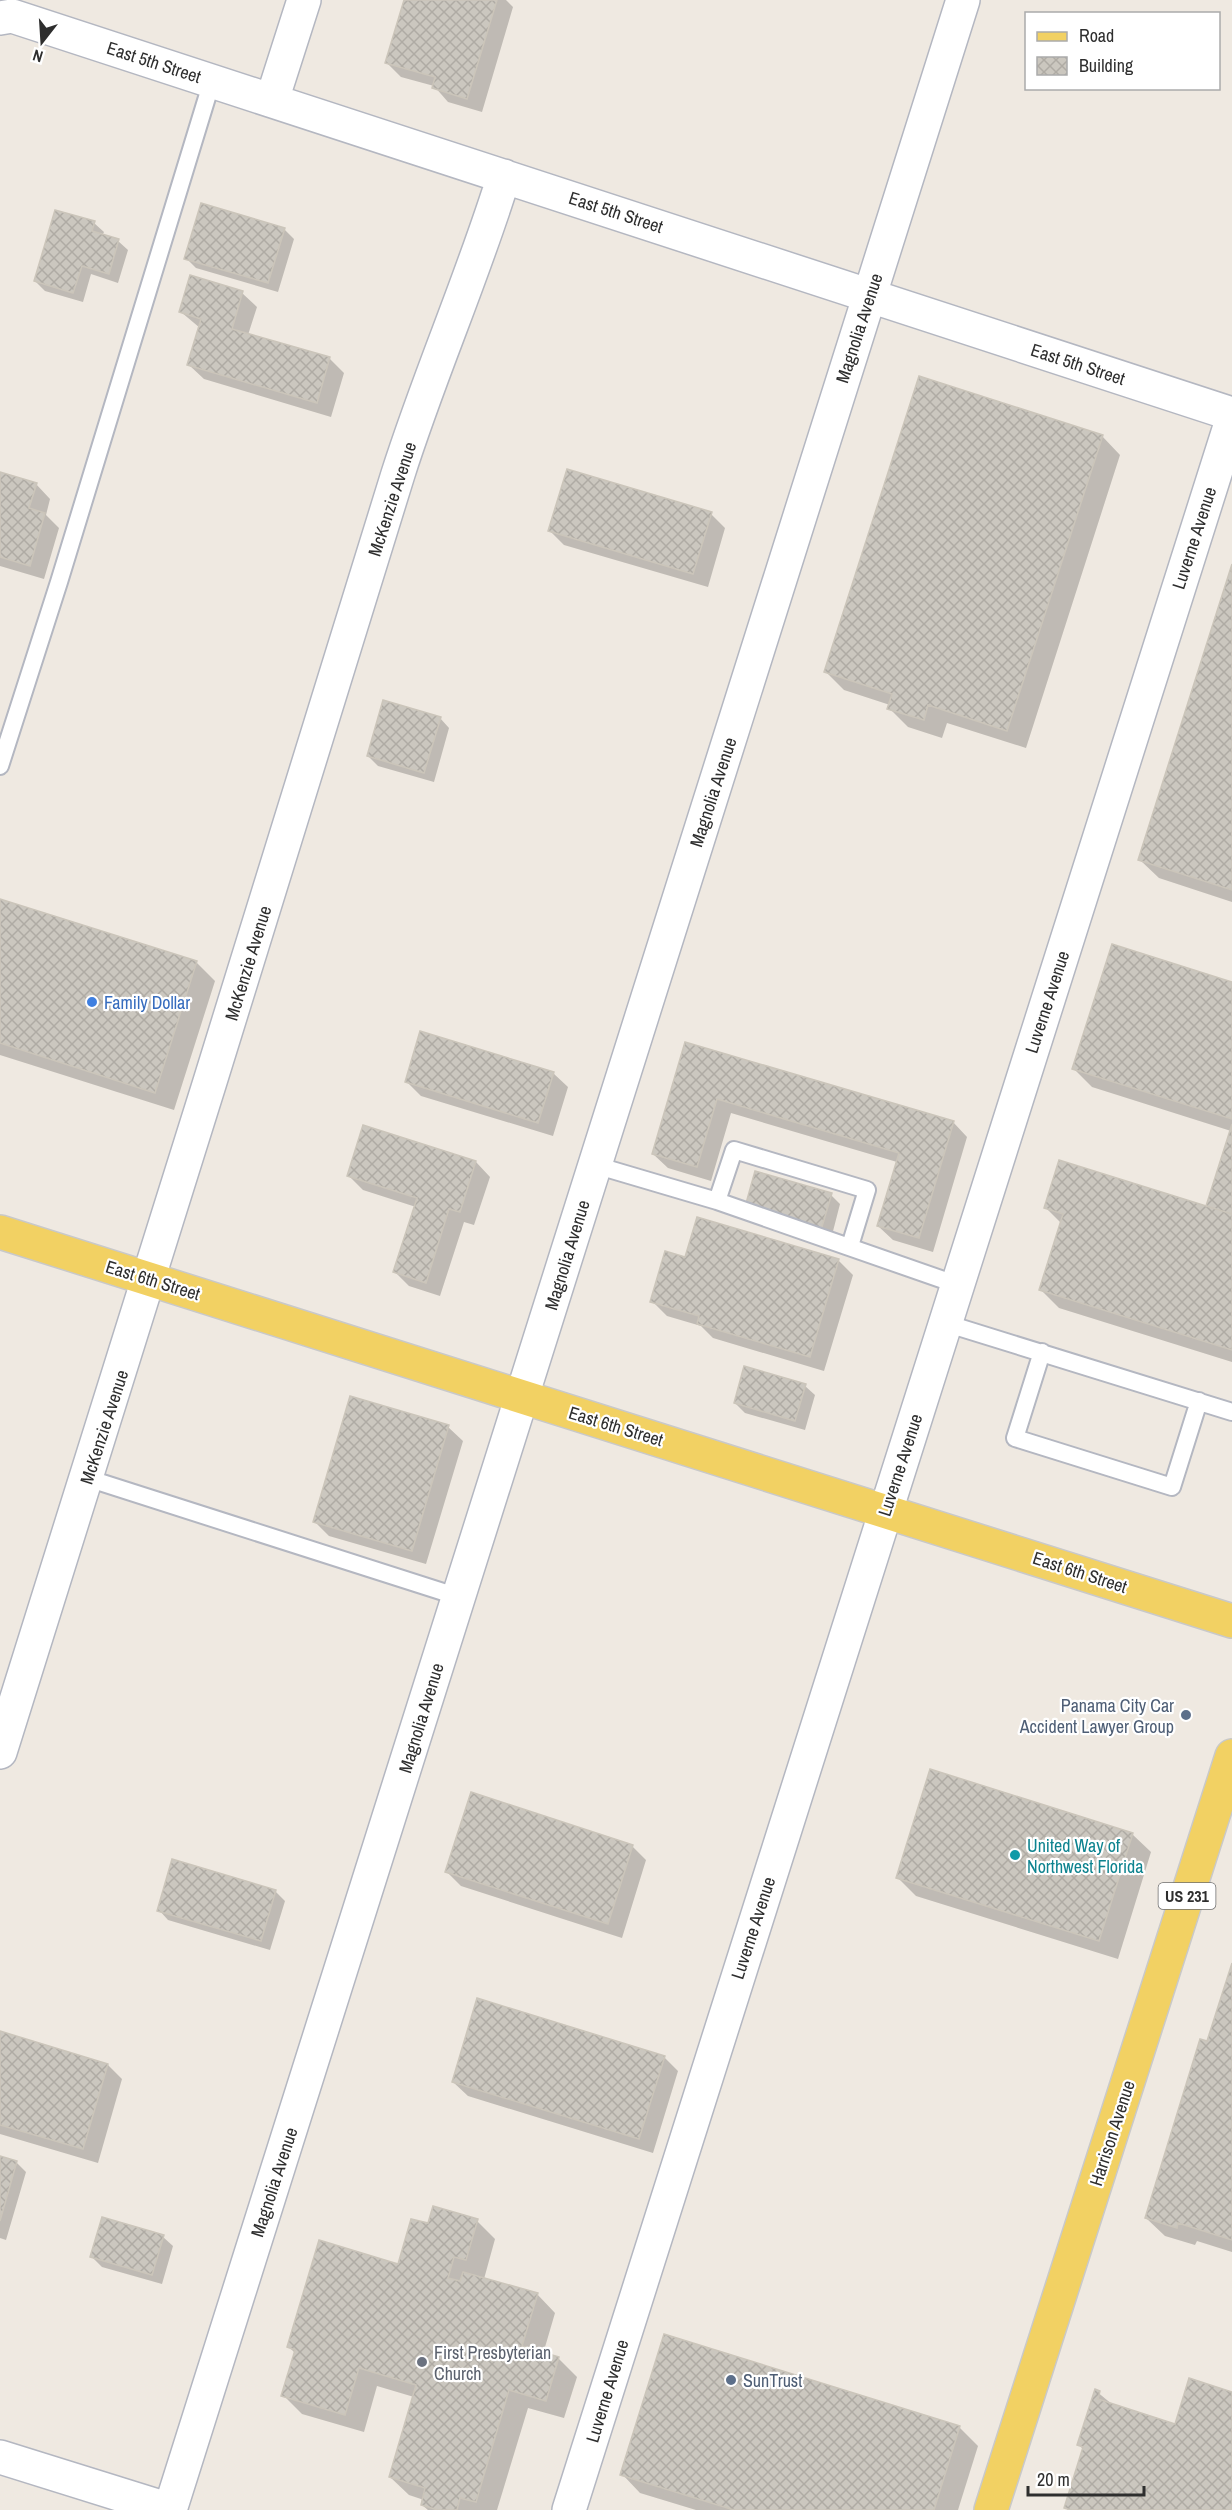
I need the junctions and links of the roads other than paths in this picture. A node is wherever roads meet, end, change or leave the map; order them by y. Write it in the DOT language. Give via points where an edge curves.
graph roads {
  1 [pos="304,0"];
  2 [pos="963,0"];
  3 [pos="0,18"];
  4 [pos="212,81"];
  5 [pos="272,100"];
  6 [pos="504,176"];
  7 [pos="870,295"];
  8 [pos="1232,414"];
  9 [pos="1232,420"];
  10 [pos="0,766"];
  11 [pos="595,1165"];
  12 [pos="717,1201"];
  13 [pos="0,1232"];
  14 [pos="850,1246"];
  15 [pos="149,1279"];
  16 [pos="958,1285"];
  17 [pos="945,1323"];
  18 [pos="1042,1352"];
  19 [pos="522,1397"];
  20 [pos="1199,1401"];
  21 [pos="1232,1412"];
  22 [pos="87,1478"];
  23 [pos="885,1511"];
  24 [pos="459,1598"];
  25 [pos="1232,1621"];
  26 [pos="0,1752"];
  27 [pos="1232,1756"];
  28 [pos="0,2457"];
  29 [pos="170,2510"];
  30 [pos="569,2510"];
  31 [pos="991,2510"];
  1 -- 5 [label="street"];
  2 -- 7 [label="street, Magnolia Avenue"];
  3 -- 4 [label="street, East 5th Street" via="12,16"];
  4 -- 5 [label="street, East 5th Street"];
  4 -- 10 [label="lane"];
  5 -- 6 [label="street, East 5th Street"];
  6 -- 7 [label="street, East 5th Street"];
  6 -- 15 [label="street, McKenzie Avenue" via="488,230 400,467"];
  7 -- 8 [label="street, East 5th Street"];
  7 -- 11 [label="street, Magnolia Avenue"];
  9 -- 16 [label="street, Luverne Avenue"];
  11 -- 12 [label="lane"];
  11 -- 19 [label="street, Magnolia Avenue"];
  12 -- 14 [label="lane"];
  12 -- 14 [label="lane" via="734,1150 867,1190"];
  13 -- 15 [label="main road, East 6th Street"];
  14 -- 16 [label="lane"];
  15 -- 19 [label="main road, East 6th Street"];
  15 -- 22 [label="street, McKenzie Avenue"];
  16 -- 17 [label="street, Luverne Avenue"];
  17 -- 18 [label="lane"];
  17 -- 23 [label="street, Luverne Avenue"];
  18 -- 20 [label="lane"];
  18 -- 20 [label="lane" via="1015,1438 1048,1449 1172,1487"];
  19 -- 23 [label="main road, East 6th Street"];
  19 -- 24 [label="street, Magnolia Avenue"];
  20 -- 21 [label="lane"];
  22 -- 24 [label="lane"];
  22 -- 26 [label="street, McKenzie Avenue"];
  23 -- 25 [label="main road, East 6th Street"];
  23 -- 30 [label="street, Luverne Avenue"];
  24 -- 29 [label="street, Magnolia Avenue"];
  27 -- 31 [label="main road, Harrison Avenue / US 231"];
  28 -- 29 [label="street"];
}
